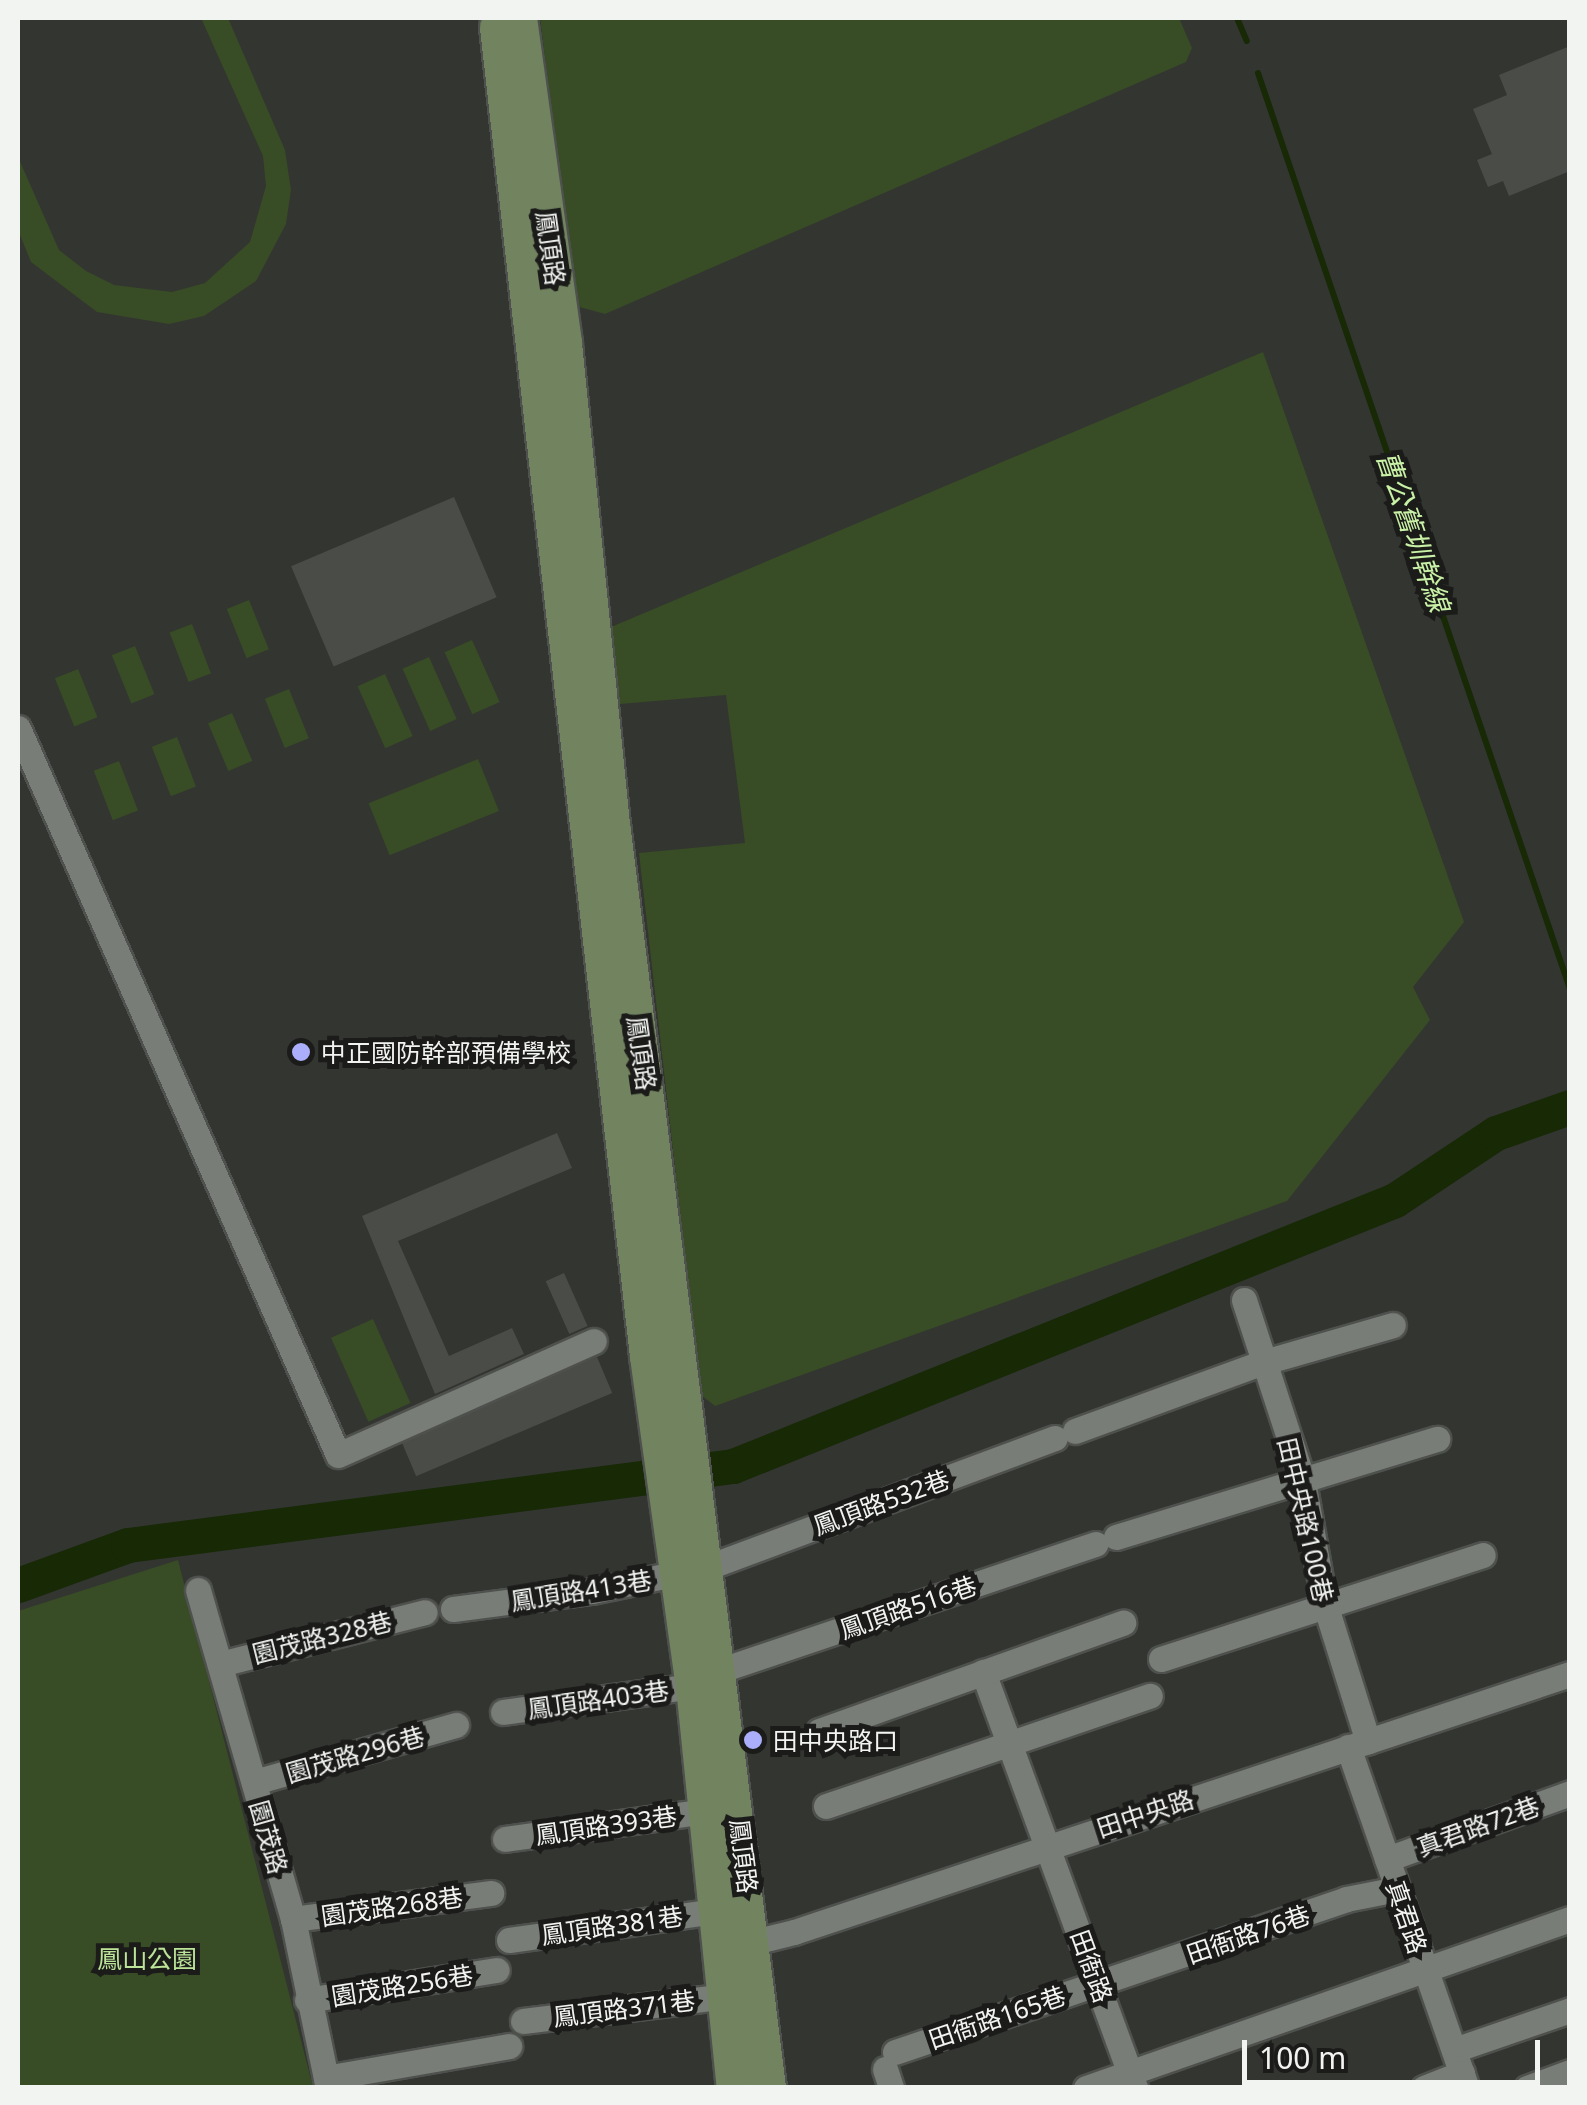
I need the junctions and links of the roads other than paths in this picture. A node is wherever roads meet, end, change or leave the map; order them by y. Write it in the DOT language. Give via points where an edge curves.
graph roads {
  1 [pos="496,18"];
  2 [pos="520,18"];
  3 [pos="18,728"];
  4 [pos="1244,1300"];
  5 [pos="1393,1325"];
  6 [pos="594,1341"];
  7 [pos="1264,1362"];
  8 [pos="1437,1439"];
  9 [pos="678,1442"];
  10 [pos="1302,1481"];
  11 [pos="1483,1555"];
  12 [pos="694,1569"];
  13 [pos="198,1590"];
  14 [pos="1324,1602"];
  15 [pos="453,1609"];
  16 [pos="426,1612"];
  17 [pos="1122,1622"];
  18 [pos="1161,1659"];
  19 [pos="220,1664"];
  20 [pos="983,1672"];
  21 [pos="1570,1674"];
  22 [pos="707,1678"];
  23 [pos="1150,1696"];
  24 [pos="503,1712"];
  25 [pos="456,1725"];
  26 [pos="819,1730"];
  27 [pos="1009,1744"];
  28 [pos="1358,1744"];
  29 [pos="254,1782"];
  30 [pos="1570,1793"];
  31 [pos="826,1806"];
  32 [pos="707,1811"];
  33 [pos="506,1839"];
  34 [pos="1047,1845"];
  35 [pos="1387,1859"];
  36 [pos="1398,1889"];
  37 [pos="491,1893"];
  38 [pos="716,1911"];
  39 [pos="293,1919"];
  40 [pos="1570,1919"];
  41 [pos="508,1940"];
  42 [pos="738,1946"];
  43 [pos="497,1970"];
  44 [pos="1426,1972"];
  45 [pos="1099,1982"];
  46 [pos="726,1996"];
  47 [pos="307,2000"];
  48 [pos="1570,2010"];
  49 [pos="522,2021"];
  50 [pos="508,2046"];
  51 [pos="890,2070"];
  52 [pos="1461,2070"];
  53 [pos="1570,2072"];
  54 [pos="1132,2080"];
  55 [pos="327,2083"];
  56 [pos="734,2088"];
  57 [pos="768,2088"];
  58 [pos="1086,2088"];
  59 [pos="1424,2088"];
  60 [pos="1527,2088"];
  1 -- 9 [label="main road, 鳳頂路" via="647,1356"];
  2 -- 9 [label="main road, 鳳頂路" via="564,343"];
  3 -- 6 [label="street" via="338,1455"];
  4 -- 7 [label="street, 田中央路100巷"];
  5 -- 7 [label="street, 鳳頂路532巷"];
  7 -- 10 [label="street, 田中央路100巷"];
  7 -- 12 [label="street, 鳳頂路532巷"];
  8 -- 10 [label="street, 鳳頂路516巷"];
  9 -- 12 [label="main road, 鳳頂路"];
  10 -- 14 [label="street, 田中央路100巷"];
  10 -- 22 [label="street, 鳳頂路516巷"];
  11 -- 14 [label="street"];
  12 -- 15 [label="street, 鳳頂路413巷" via="592,1591"];
  12 -- 22 [label="main road, 鳳頂路"];
  13 -- 19 [label="street, 園茂路"];
  14 -- 18 [label="street"];
  14 -- 28 [label="street, 田中央路100巷"];
  16 -- 19 [label="street, 園茂路328巷"];
  17 -- 20 [label="street"];
  19 -- 29 [label="street, 園茂路"];
  20 -- 26 [label="street"];
  20 -- 27 [label="street, 田衙路"];
  21 -- 28 [label="street, 田中央路"];
  22 -- 24 [label="street, 鳳頂路403巷"];
  22 -- 32 [label="main road, 鳳頂路"];
  22 -- 42 [label="main road, 鳳頂路"];
  23 -- 27 [label="street"];
  25 -- 29 [label="street, 園茂路296巷"];
  27 -- 31 [label="street"];
  27 -- 34 [label="street, 田衙路"];
  28 -- 34 [label="street, 田中央路"];
  28 -- 35 [label="street, 真君路"];
  29 -- 39 [label="street, 園茂路"];
  30 -- 35 [label="street, 真君路72巷"];
  32 -- 33 [label="street, 鳳頂路393巷"];
  32 -- 38 [label="main road, 鳳頂路"];
  34 -- 42 [label="street, 田中央路"];
  34 -- 45 [label="street, 田衙路"];
  35 -- 36 [label="street, 真君路"];
  36 -- 44 [label="street, 真君路"];
  36 -- 45 [label="street, 田衙路76巷" via="1346,1899"];
  37 -- 39 [label="street, 園茂路268巷"];
  38 -- 41 [label="street, 鳳頂路381巷"];
  38 -- 42 [label="main road, 鳳頂路"];
  39 -- 47 [label="street, 園茂路"];
  40 -- 44 [label="street"];
  42 -- 46 [label="main road, 鳳頂路"];
  42 -- 57 [label="main road, 鳳頂路"];
  43 -- 47 [label="street, 園茂路256巷"];
  44 -- 52 [label="street, 真君路"];
  44 -- 54 [label="street"];
  45 -- 51 [label="street, 田衙路165巷"];
  45 -- 54 [label="street, 田衙路"];
  46 -- 49 [label="street, 鳳頂路371巷"];
  46 -- 56 [label="main road, 鳳頂路"];
  47 -- 55 [label="street, 園茂路"];
  48 -- 52 [label="street"];
  50 -- 55 [label="street"];
  52 -- 59 [label="street"];
  53 -- 60 [label="street"];
  54 -- 58 [label="street"];
}
